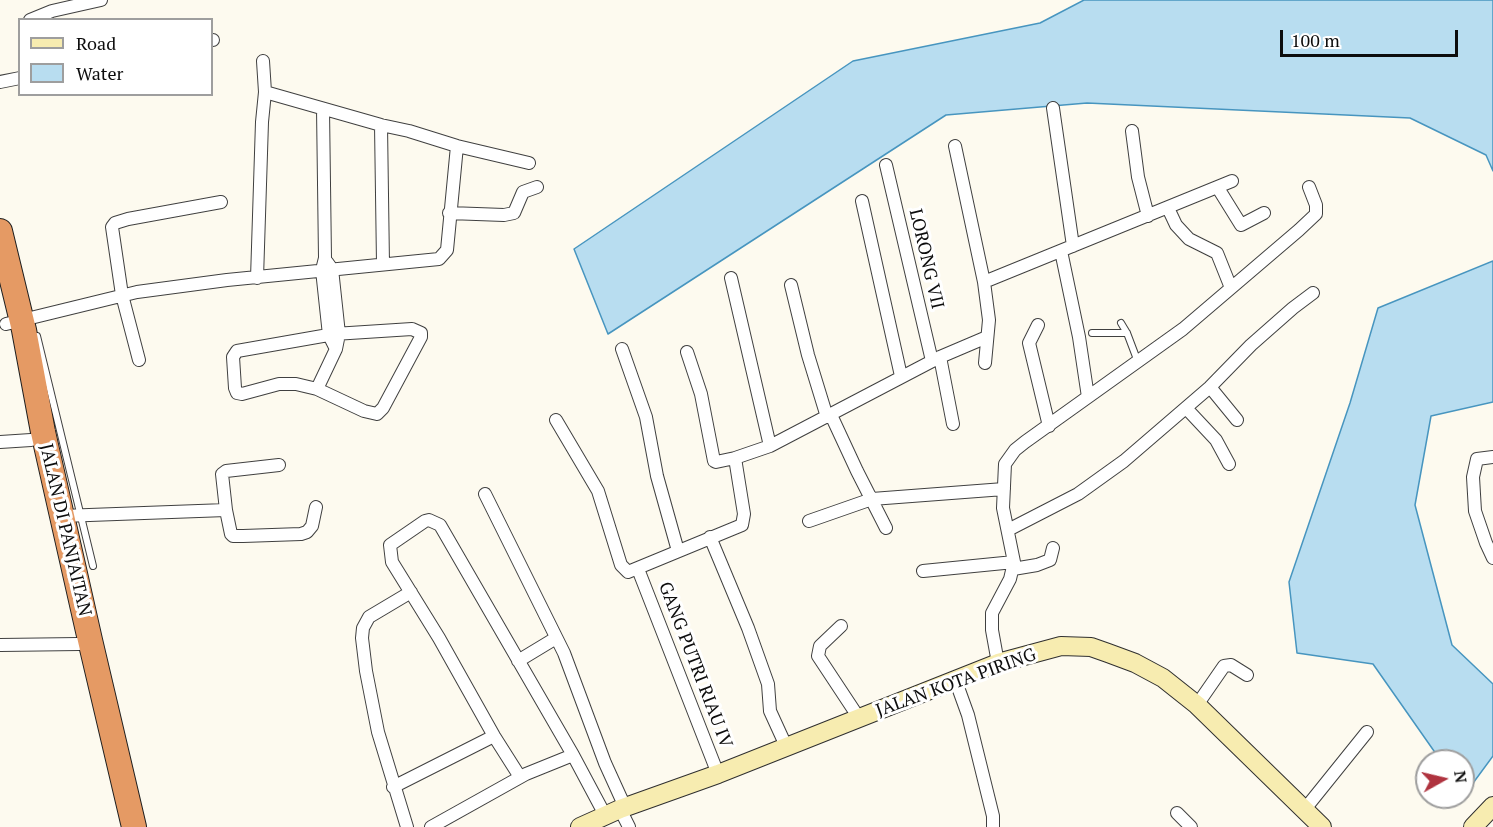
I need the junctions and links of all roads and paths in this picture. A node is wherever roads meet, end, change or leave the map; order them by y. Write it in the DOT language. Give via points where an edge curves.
graph roads {
  1 [pos="101,0"];
  2 [pos="35,18"];
  3 [pos="263,61"];
  4 [pos="18,78"];
  5 [pos="0,82"];
  6 [pos="265,92"];
  7 [pos="1053,108"];
  8 [pos="323,109"];
  9 [pos="381,125"];
  10 [pos="1132,131"];
  11 [pos="458,146"];
  12 [pos="955,146"];
  13 [pos="529,163"];
  14 [pos="886,165"];
  15 [pos="1232,181"];
  16 [pos="537,187"];
  17 [pos="1309,187"];
  18 [pos="1218,188"];
  19 [pos="862,201"];
  20 [pos="221,202"];
  21 [pos="1168,208"];
  22 [pos="450,213"];
  23 [pos="1264,213"];
  24 [pos="1148,216"];
  25 [pos="0,231"];
  26 [pos="1067,248"];
  27 [pos="383,264"];
  28 [pos="326,266"];
  29 [pos="257,278"];
  30 [pos="731,278"];
  31 [pos="984,282"];
  32 [pos="791,285"];
  33 [pos="1231,288"];
  34 [pos="1313,293"];
  35 [pos="122,295"];
  36 [pos="0,299"];
  37 [pos="20,321"];
  38 [pos="1121,322"];
  39 [pos="1038,325"];
  40 [pos="1092,333"];
  41 [pos="1127,333"];
  42 [pos="334,335"];
  43 [pos="987,337"];
  44 [pos="622,349"];
  45 [pos="687,352"];
  46 [pos="936,359"];
  47 [pos="139,360"];
  48 [pos="1138,362"];
  49 [pos="986,363"];
  50 [pos="901,376"];
  51 [pos="25,377"];
  52 [pos="1210,387"];
  53 [pos="317,390"];
  54 [pos="1088,397"];
  55 [pos="1186,408"];
  56 [pos="829,416"];
  57 [pos="556,420"];
  58 [pos="1237,420"];
  59 [pos="953,424"];
  60 [pos="1049,426"];
  61 [pos="31,440"];
  62 [pos="0,442"];
  63 [pos="770,446"];
  64 [pos="1493,456"];
  65 [pos="735,458"];
  66 [pos="1229,464"];
  67 [pos="279,465"];
  68 [pos="1004,489"];
  69 [pos="485,494"];
  70 [pos="872,499"];
  71 [pos="316,507"];
  72 [pos="226,510"];
  73 [pos="71,516"];
  74 [pos="809,521"];
  75 [pos="886,528"];
  76 [pos="1008,530"];
  77 [pos="710,537"];
  78 [pos="1053,548"];
  79 [pos="678,552"];
  80 [pos="1493,558"];
  81 [pos="1013,565"];
  82 [pos="93,566"];
  83 [pos="638,569"];
  84 [pos="923,572"];
  85 [pos="411,592"];
  86 [pos="841,626"];
  87 [pos="556,638"];
  88 [pos="80,644"];
  89 [pos="0,645"];
  90 [pos="518,661"];
  91 [pos="998,663"];
  92 [pos="1247,675"];
  93 [pos="955,679"];
  94 [pos="1197,705"];
  95 [pos="859,718"];
  96 [pos="1367,732"];
  97 [pos="494,736"];
  98 [pos="786,746"];
  99 [pos="573,755"];
  100 [pos="718,774"];
  101 [pos="520,777"];
  102 [pos="393,787"];
  103 [pos="1493,806"];
  104 [pos="1305,809"];
  105 [pos="617,810"];
  106 [pos="1178,813"];
  107 [pos="121,827"];
  108 [pos="134,827"];
  109 [pos="407,827"];
  110 [pos="431,827"];
  111 [pos="580,827"];
  112 [pos="629,827"];
  113 [pos="993,827"];
  114 [pos="1191,827"];
  115 [pos="1322,827"];
  116 [pos="1473,827"];
  1 -- 2 [label="street"];
  3 -- 6 [label="street"];
  4 -- 5 [label="street"];
  6 -- 8 [label="street"];
  6 -- 29 [label="street"];
  7 -- 26 [label="street"];
  8 -- 9 [label="street"];
  8 -- 28 [label="street"];
  9 -- 11 [label="street"];
  9 -- 27 [label="street"];
  10 -- 24 [label="street"];
  11 -- 13 [label="street"];
  11 -- 22 [label="street"];
  12 -- 31 [label="street"];
  14 -- 46 [label="street, LORONG VII"];
  15 -- 18 [label="street"];
  16 -- 22 [label="street" via="523,192 514,213"];
  17 -- 33 [label="street" via="1316,214"];
  18 -- 21 [label="street"];
  18 -- 23 [label="street" via="1241,225"];
  19 -- 50 [label="street"];
  20 -- 35 [label="street" via="115,223 112,236"];
  21 -- 24 [label="street"];
  21 -- 33 [label="street" via="1189,239 1216,253"];
  22 -- 27 [label="street" via="443,257"];
  24 -- 26 [label="street"];
  25 -- 37 [label="highway, JALAN DI PANJAITAN"];
  26 -- 31 [label="street"];
  26 -- 54 [label="street"];
  27 -- 28 [label="street"];
  28 -- 29 [label="street"];
  28 -- 42 [label="street"];
  29 -- 35 [label="street"];
  30 -- 63 [label="street"];
  31 -- 43 [label="street" via="990,330"];
  32 -- 56 [label="street" via="808,355"];
  33 -- 48 [label="street"];
  34 -- 52 [label="street" via="1251,345"];
  35 -- 37 [label="street"];
  35 -- 47 [label="street"];
  36 -- 37 [label="highway, JALAN DI PANJAITAN"];
  37 -- 51 [label="highway, JALAN DI PANJAITAN"];
  37 -- 73 [label="lane"];
  38 -- 41 [label="lane"];
  39 -- 60 [label="street" via="1029,343"];
  40 -- 41 [label="lane"];
  41 -- 48 [label="lane"];
  42 -- 53 [label="street" via="336,349"];
  42 -- 53 [label="street" via="248,348 237,351 233,357 237,393 285,383"];
  42 -- 53 [label="street" via="412,329 419,331 421,337 380,413 372,414"];
  43 -- 46 [label="street"];
  43 -- 49 [label="street"];
  44 -- 79 [label="street" via="646,417"];
  45 -- 65 [label="street" via="701,394 714,461"];
  46 -- 50 [label="street"];
  46 -- 59 [label="street, LORONG VII"];
  48 -- 54 [label="street"];
  50 -- 56 [label="street"];
  51 -- 61 [label="highway, JALAN DI PANJAITAN"];
  51 -- 73 [label="highway, JALAN DI PANJAITAN"];
  52 -- 55 [label="street"];
  52 -- 58 [label="street"];
  54 -- 60 [label="street"];
  55 -- 66 [label="street" via="1216,440"];
  55 -- 76 [label="street" via="1078,494"];
  56 -- 63 [label="street"];
  56 -- 70 [label="street"];
  57 -- 83 [label="street" via="598,491 621,566 628,572"];
  60 -- 68 [label="street" via="1015,450 1005,464"];
  61 -- 62 [label="street"];
  61 -- 88 [label="highway, JALAN DI PANJAITAN"];
  63 -- 65 [label="street"];
  64 -- 80 [label="street" via="1477,459 1473,477 1475,511"];
  65 -- 77 [label="street" via="743,523"];
  67 -- 72 [label="street" via="222,474"];
  68 -- 70 [label="street"];
  68 -- 76 [label="street"];
  69 -- 87 [label="street"];
  70 -- 74 [label="street"];
  70 -- 75 [label="street"];
  71 -- 72 [label="street" via="307,532 243,536 231,534"];
  72 -- 73 [label="street"];
  73 -- 82 [label="lane"];
  73 -- 108 [label="highway, JALAN DI PANJAITAN"];
  76 -- 81 [label="street"];
  77 -- 79 [label="street"];
  77 -- 98 [label="street" via="752,639 768,684 770,711"];
  78 -- 81 [label="street" via="1050,560 1037,565"];
  79 -- 83 [label="street"];
  81 -- 84 [label="street"];
  81 -- 91 [label="street" via="992,613"];
  83 -- 100 [label="street, GANG PUTRI RIAU IV"];
  85 -- 90 [label="street" via="392,562 390,545 425,521 435,522"];
  85 -- 97 [label="street"];
  85 -- 102 [label="street" via="369,617 362,631 378,732"];
  86 -- 95 [label="street" via="820,646 818,656"];
  87 -- 90 [label="street"];
  87 -- 105 [label="street" via="605,763"];
  88 -- 89 [label="street"];
  88 -- 107 [label="highway, JALAN DI PANJAITAN"];
  90 -- 99 [label="street"];
  91 -- 93 [label="street, JALAN KOTA PIRING"];
  91 -- 94 [label="street, JALAN KOTA PIRING" via="1061,646 1091,647 1163,678"];
  92 -- 94 [label="street" via="1230,665 1224,666"];
  93 -- 95 [label="street, JALAN KOTA PIRING"];
  93 -- 113 [label="street" via="968,715"];
  94 -- 104 [label="street, JALAN KOTA PIRING"];
  95 -- 98 [label="street, JALAN KOTA PIRING"];
  96 -- 104 [label="street"];
  97 -- 101 [label="street"];
  97 -- 102 [label="street"];
  98 -- 100 [label="street, JALAN KOTA PIRING"];
  99 -- 101 [label="street"];
  99 -- 105 [label="street"];
  100 -- 105 [label="street, JALAN KOTA PIRING"];
  101 -- 110 [label="street"];
  102 -- 109 [label="street"];
  103 -- 116 [label="street"];
  104 -- 115 [label="street, JALAN KOTA PIRING"];
  105 -- 111 [label="street, JALAN KOTA PIRING"];
  105 -- 112 [label="street"];
  106 -- 114 [label="street"];
}
